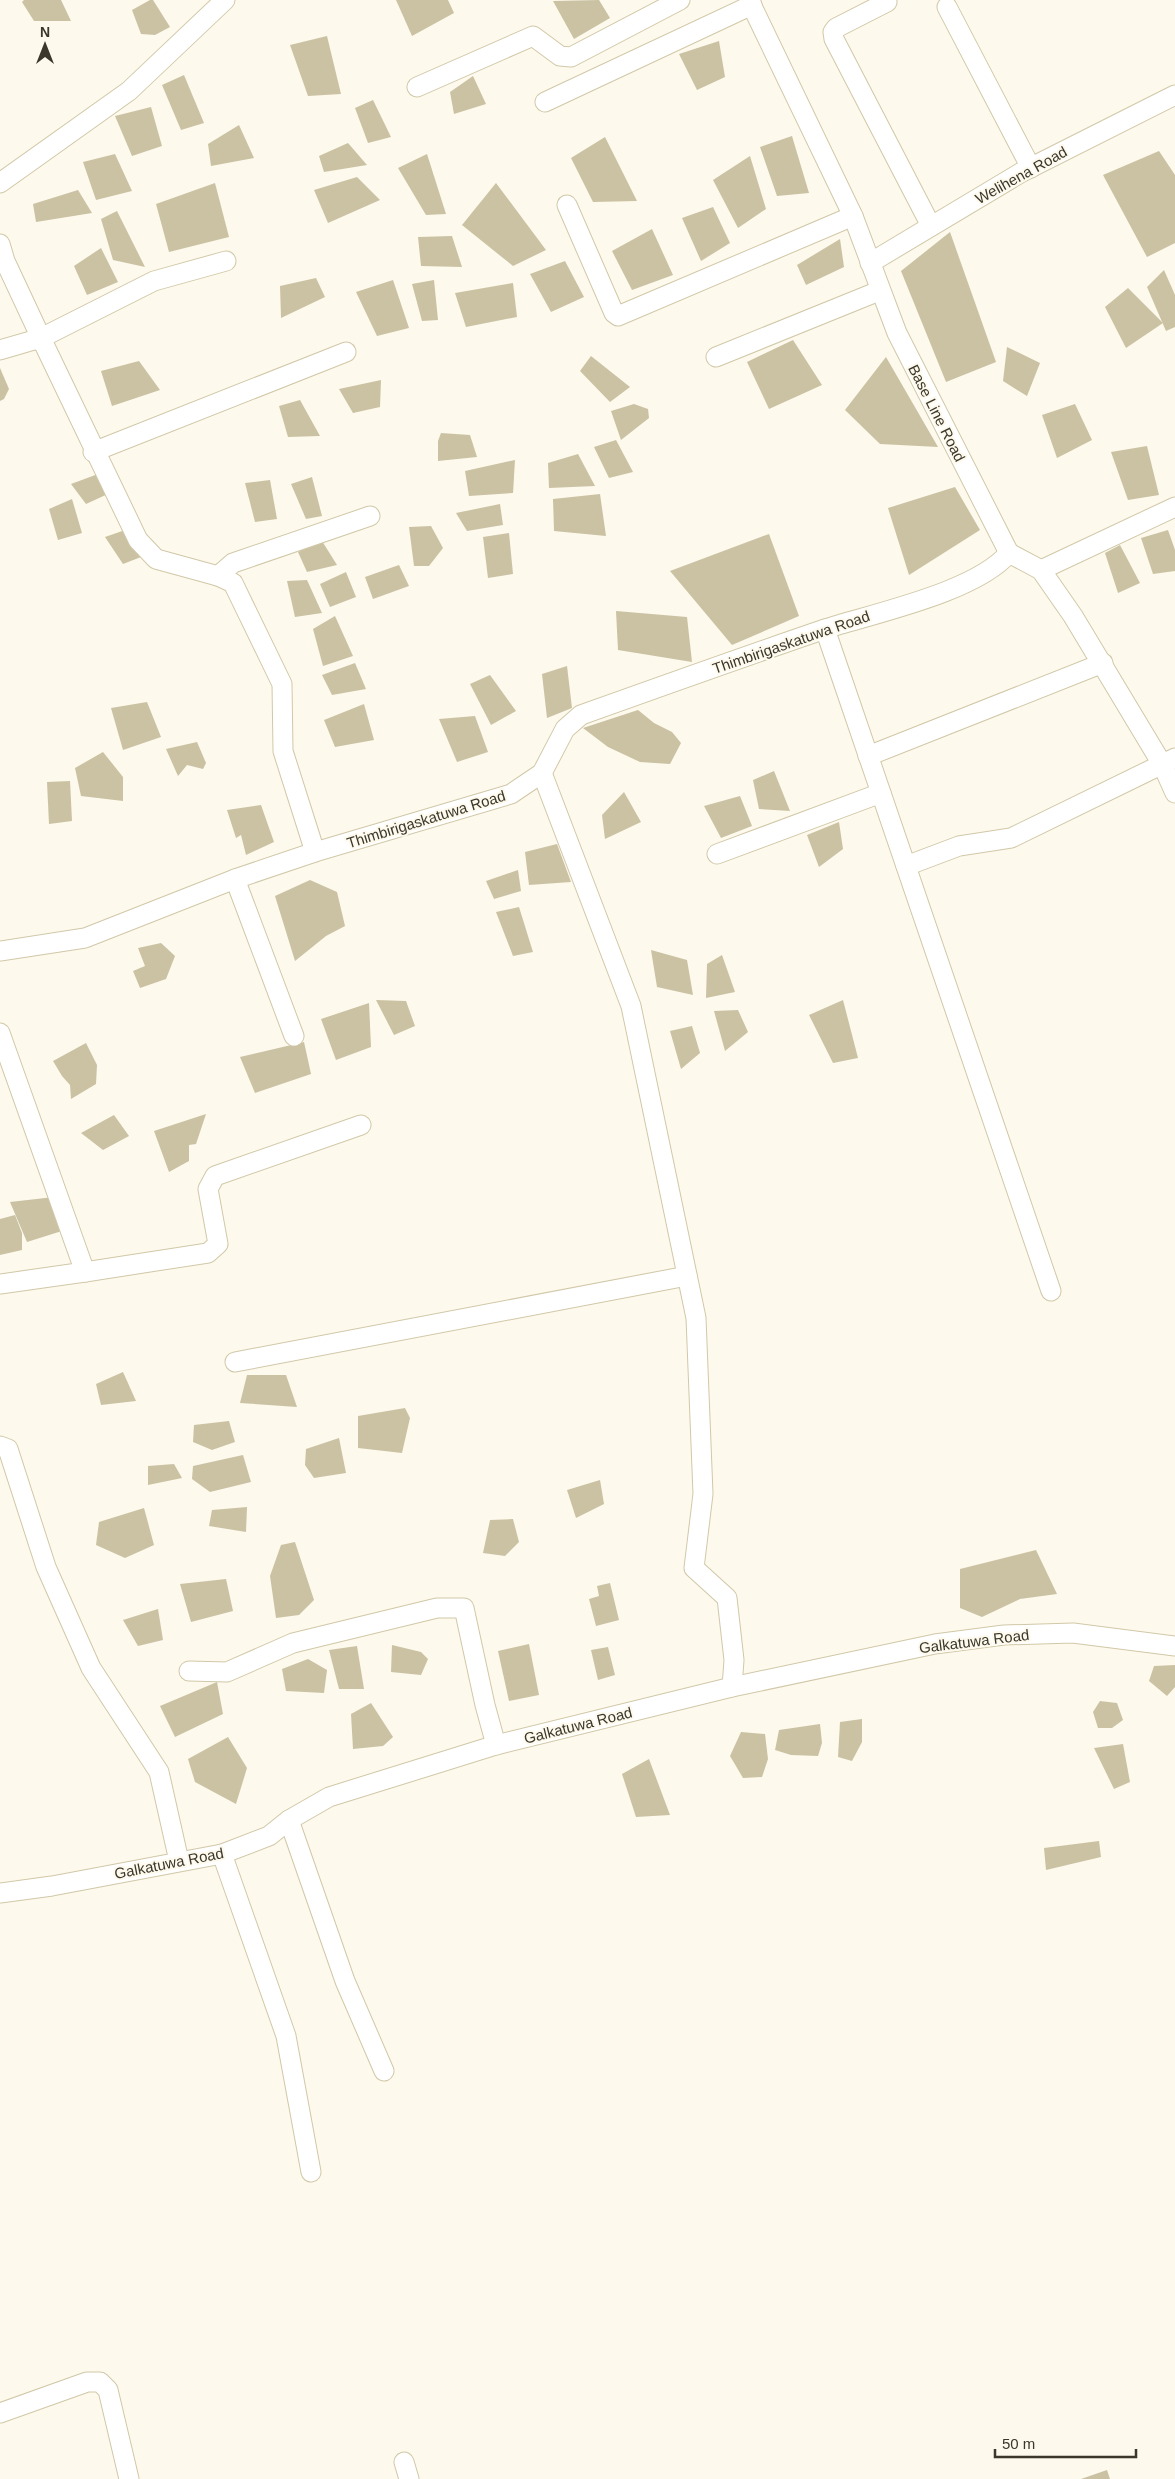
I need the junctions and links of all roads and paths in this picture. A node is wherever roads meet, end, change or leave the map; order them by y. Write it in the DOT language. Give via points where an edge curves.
graph roads {
  1 [pos="225,0"];
  2 [pos="680,0"];
  3 [pos="887,2"];
  4 [pos="751,3"];
  5 [pos="947,7"];
  6 [pos="417,87"];
  7 [pos="1175,95"];
  8 [pos="545,102"];
  9 [pos="1032,168"];
  10 [pos="0,183"];
  11 [pos="567,205"];
  12 [pos="853,216"];
  13 [pos="931,226"];
  14 [pos="0,244"];
  15 [pos="226,261"];
  16 [pos="870,262"];
  17 [pos="879,291"];
  18 [pos="40,338"];
  19 [pos="0,350"];
  20 [pos="346,352"];
  21 [pos="716,356"];
  22 [pos="93,452"];
  23 [pos="1175,507"];
  24 [pos="370,516"];
  25 [pos="1009,553"];
  26 [pos="1041,570"];
  27 [pos="218,576"];
  28 [pos="825,630"];
  29 [pos="1103,663"];
  30 [pos="868,756"];
  31 [pos="1168,761"];
  32 [pos="542,773"];
  33 [pos="881,793"];
  34 [pos="1175,793"];
  35 [pos="315,852"];
  36 [pos="717,854"];
  37 [pos="906,866"];
  38 [pos="234,880"];
  39 [pos="0,951"];
  40 [pos="0,1033"];
  41 [pos="294,1036"];
  42 [pos="361,1125"];
  43 [pos="85,1272"];
  44 [pos="687,1276"];
  45 [pos="0,1284"];
  46 [pos="1051,1291"];
  47 [pos="234,1362"];
  48 [pos="0,1446"];
  49 [pos="1175,1646"];
  50 [pos="189,1671"];
  51 [pos="732,1687"];
  52 [pos="496,1745"];
  53 [pos="289,1820"];
  54 [pos="222,1854"];
  55 [pos="179,1861"];
  56 [pos="0,1893"];
  57 [pos="384,2071"];
  58 [pos="311,2172"];
  59 [pos="0,2413"];
  60 [pos="129,2479"];
  1 -- 10 [label="street" via="129,92"];
  2 -- 6 [label="street" via="571,57 560,56 533,36"];
  3 -- 13 [label="street" via="836,28 834,39"];
  4 -- 8 [label="street"];
  4 -- 12 [label="street, Base Line Road"];
  5 -- 9 [label="street"];
  7 -- 9 [label="street, Welihena Road"];
  9 -- 13 [label="street, Welihena Road"];
  11 -- 12 [label="street" via="618,316"];
  12 -- 16 [label="street, Base Line Road"];
  13 -- 16 [label="street, Welihena Road"];
  14 -- 18 [label="street"];
  15 -- 18 [label="street" via="154,281"];
  16 -- 17 [label="street, Base Line Road"];
  17 -- 21 [label="street"];
  17 -- 25 [label="street, Base Line Road" via="897,333"];
  18 -- 19 [label="street"];
  18 -- 22 [label="street"];
  20 -- 22 [label="street"];
  22 -- 27 [label="street" via="138,540 156,559"];
  23 -- 26 [label="street"];
  24 -- 27 [label="street" via="233,563"];
  25 -- 26 [label="street"];
  25 -- 28 [label="street, Thimbirigaskatuwa Road" via="999,564 952,589"];
  26 -- 29 [label="street"];
  27 -- 35 [label="street" via="233,583 282,684 283,751"];
  28 -- 30 [label="street"];
  28 -- 32 [label="street, Thimbirigaskatuwa Road" via="581,715 565,729"];
  29 -- 30 [label="street"];
  29 -- 31 [label="street"];
  30 -- 33 [label="street"];
  31 -- 34 [label="street"];
  31 -- 37 [label="street" via="1011,838 959,846"];
  32 -- 35 [label="street, Thimbirigaskatuwa Road" via="510,794"];
  32 -- 44 [label="street" via="631,1006"];
  33 -- 36 [label="street"];
  33 -- 37 [label="street"];
  35 -- 38 [label="street, Thimbirigaskatuwa Road"];
  37 -- 46 [label="street"];
  38 -- 39 [label="street, Thimbirigaskatuwa Road" via="85,938"];
  38 -- 41 [label="street"];
  40 -- 43 [label="street"];
  42 -- 43 [label="street" via="214,1176 208,1189 218,1244 208,1253"];
  43 -- 45 [label="street"];
  44 -- 47 [label="street"];
  44 -- 51 [label="street" via="696,1318 703,1494 694,1568 727,1598 734,1660"];
  48 -- 55 [label="street" via="8,1449 46,1567 91,1668 159,1772"];
  49 -- 51 [label="street, Galkatuwa Road" via="1073,1633 1004,1635 935,1644"];
  50 -- 52 [label="street" via="227,1672 293,1643 437,1608 464,1608 484,1705"];
  51 -- 52 [label="street, Galkatuwa Road"];
  52 -- 53 [label="street, Galkatuwa Road" via="329,1797"];
  53 -- 54 [label="street, Galkatuwa Road" via="269,1836"];
  53 -- 57 [label="street" via="345,1981"];
  54 -- 55 [label="street, Galkatuwa Road"];
  54 -- 58 [label="street" via="286,2036"];
  55 -- 56 [label="street, Galkatuwa Road"];
  59 -- 60 [label="street" via="87,2382 100,2382 108,2390"];
}
